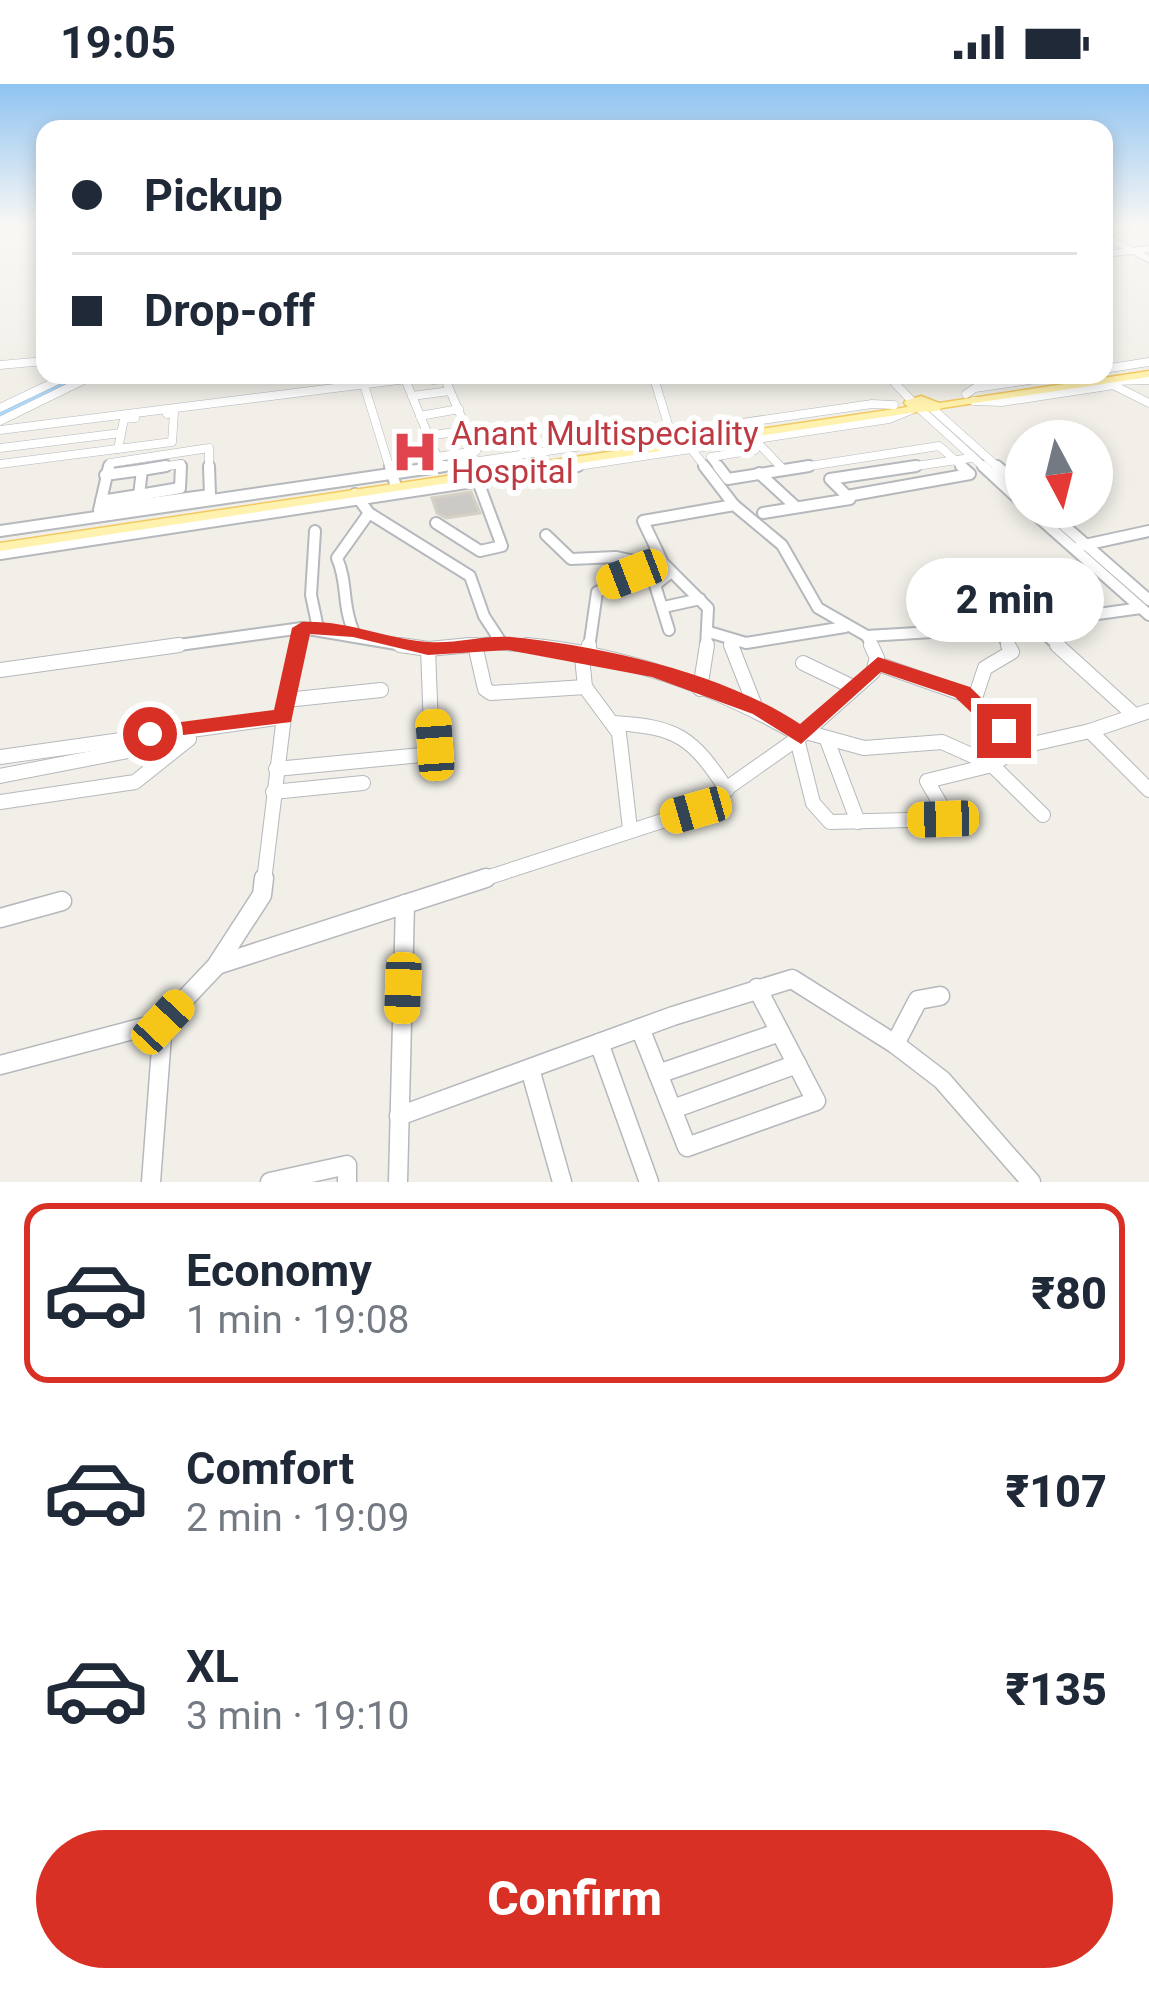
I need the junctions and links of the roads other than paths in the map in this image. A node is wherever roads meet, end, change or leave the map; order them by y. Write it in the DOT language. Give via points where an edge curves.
graph roads {
  1 [pos="36,363"];
  2 [pos="0,367"];
  3 [pos="1149,370"];
  4 [pos="1113,377"];
  5 [pos="1113,382"];
  6 [pos="51,384"];
  7 [pos="77,384"];
  8 [pos="334,384"];
  9 [pos="363,384"];
  10 [pos="407,384"];
  11 [pos="447,384"];
  12 [pos="657,384"];
  13 [pos="896,384"];
  14 [pos="903,384"];
  15 [pos="1002,384"];
  16 [pos="1040,384"];
  17 [pos="1064,384"];
  18 [pos="450,391"];
  19 [pos="412,396"];
  20 [pos="970,397"];
  21 [pos="1149,403"];
  22 [pos="918,405"];
  23 [pos="0,408"];
  24 [pos="458,410"];
  25 [pos="420,416"];
  26 [pos="67,422"];
  27 [pos="0,425"];
  28 [pos="467,430"];
  29 [pos="121,433"];
  30 [pos="428,436"];
  31 [pos="61,439"];
  32 [pos="680,441"];
  33 [pos="752,443"];
  34 [pos="0,447"];
  35 [pos="118,448"];
  36 [pos="56,457"];
  37 [pos="971,458"];
  38 [pos="211,459"];
  39 [pos="954,459"];
  40 [pos="439,461"];
  41 [pos="0,464"];
  42 [pos="181,464"];
  43 [pos="816,464"];
  44 [pos="142,470"];
  45 [pos="778,470"];
  46 [pos="759,473"];
  47 [pos="105,475"];
  48 [pos="1005,475"];
  49 [pos="476,477"];
  50 [pos="830,479"];
  51 [pos="393,480"];
  52 [pos="212,483"];
  53 [pos="1005,487"];
  54 [pos="180,488"];
  55 [pos="140,494"];
  56 [pos="356,496"];
  57 [pos="847,496"];
  58 [pos="101,501"];
  59 [pos="160,501"];
  60 [pos="734,506"];
  61 [pos="796,507"];
  62 [pos="369,512"];
  63 [pos="763,513"];
  64 [pos="436,523"];
  65 [pos="1056,528"];
  66 [pos="1063,528"];
  67 [pos="315,531"];
  68 [pos="1149,531"];
  69 [pos="546,535"];
  70 [pos="0,543"];
  71 [pos="1080,546"];
  72 [pos="663,567"];
  73 [pos="700,598"];
  74 [pos="664,607"];
  75 [pos="1146,608"];
  76 [pos="1034,624"];
  77 [pos="845,627"];
  78 [pos="310,628"];
  79 [pos="998,628"];
  80 [pos="353,630"];
  81 [pos="670,630"];
  82 [pos="709,632"];
  83 [pos="867,636"];
  84 [pos="729,640"];
  85 [pos="501,642"];
  86 [pos="475,645"];
  87 [pos="428,649"];
  88 [pos="585,657"];
  89 [pos="803,663"];
  90 [pos="878,664"];
  91 [pos="0,670"];
  92 [pos="585,687"];
  93 [pos="855,688"];
  94 [pos="700,689"];
  95 [pos="381,690"];
  96 [pos="974,701"];
  97 [pos="755,706"];
  98 [pos="284,708"];
  99 [pos="1141,712"];
  100 [pos="614,723"];
  101 [pos="1090,731"];
  102 [pos="801,736"];
  103 [pos="827,740"];
  104 [pos="1019,747"];
  105 [pos="22,753"];
  106 [pos="0,757"];
  107 [pos="992,765"];
  108 [pos="276,769"];
  109 [pos="8,773"];
  110 [pos="363,783"];
  111 [pos="728,790"];
  112 [pos="1149,790"];
  113 [pos="273,792"];
  114 [pos="0,802"];
  115 [pos="1042,814"];
  116 [pos="859,822"];
  117 [pos="630,829"];
  118 [pos="62,901"];
  119 [pos="405,904"];
  120 [pos="0,918"];
  121 [pos="216,965"];
  122 [pos="758,988"];
  123 [pos="940,996"];
  124 [pos="163,1022"];
  125 [pos="640,1028"];
  126 [pos="780,1032"];
  127 [pos="599,1043"];
  128 [pos="896,1044"];
  129 [pos="797,1064"];
  130 [pos="0,1065"];
  131 [pos="530,1069"];
  132 [pos="658,1074"];
  133 [pos="673,1109"];
  134 [pos="399,1116"];
  135 [pos="152,1182"];
  136 [pos="269,1182"];
  137 [pos="347,1182"];
  138 [pos="398,1182"];
  139 [pos="562,1182"];
  140 [pos="649,1182"];
  141 [pos="1031,1182"];
  1 -- 2 [label="street"];
  3 -- 4 [label="main road"];
  5 -- 21 [label="street"];
  6 -- 23 [label="street"];
  7 -- 27 [label="street"];
  8 -- 26 [label="street"];
  9 -- 51 [label="street"];
  10 -- 19 [label="street"];
  11 -- 18 [label="street"];
  12 -- 32 [label="street"];
  13 -- 22 [label="street"];
  14 -- 22 [label="street"];
  15 -- 20 [label="street" via="975,388"];
  16 -- 20 [label="main road"];
  17 -- 20 [label="main road"];
  18 -- 19 [label="street"];
  18 -- 24 [label="street"];
  19 -- 25 [label="street"];
  20 -- 22 [label="main road"];
  22 -- 32 [label="main road"];
  22 -- 32 [label="street" via="872,404"];
  22 -- 33 [label="street" via="889,419"];
  22 -- 37 [label="street"];
  22 -- 48 [label="street"];
  24 -- 25 [label="street"];
  24 -- 28 [label="street"];
  25 -- 30 [label="street"];
  26 -- 27 [label="street"];
  26 -- 31 [label="street"];
  28 -- 30 [label="street"];
  28 -- 40 [label="street" via="476,451"];
  29 -- 31 [label="street"];
  29 -- 35 [label="street"];
  29 -- 35 [label="street" via="124,419 175,413 172,442"];
  30 -- 40 [label="street"];
  31 -- 34 [label="street"];
  31 -- 36 [label="street"];
  32 -- 33 [label="street"];
  32 -- 40 [label="street"];
  32 -- 49 [label="main road"];
  32 -- 51 [label="main road"];
  32 -- 60 [label="street"];
  33 -- 45 [label="street"];
  33 -- 46 [label="street" via="711,458 728,478"];
  35 -- 36 [label="street"];
  36 -- 41 [label="street"];
  37 -- 39 [label="street"];
  37 -- 53 [label="street"];
  38 -- 42 [label="street"];
  38 -- 47 [label="street" via="204,447 110,463"];
  38 -- 52 [label="street"];
  39 -- 43 [label="street" via="939,446"];
  39 -- 50 [label="street"];
  39 -- 57 [label="street" via="970,474"];
  40 -- 51 [label="street"];
  42 -- 44 [label="street"];
  42 -- 54 [label="street"];
  43 -- 45 [label="street"];
  43 -- 50 [label="street"];
  44 -- 47 [label="street"];
  44 -- 55 [label="street"];
  45 -- 46 [label="street"];
  46 -- 61 [label="street"];
  47 -- 58 [label="street"];
  49 -- 51 [label="main road"];
  49 -- 56 [label="street"];
  49 -- 64 [label="street" via="502,546 484,552"];
  50 -- 57 [label="street"];
  51 -- 56 [label="main road"];
  51 -- 59 [label="street"];
  51 -- 70 [label="main road"];
  52 -- 54 [label="street"];
  52 -- 59 [label="street" via="210,495"];
  54 -- 59 [label="street"];
  55 -- 58 [label="street"];
  55 -- 59 [label="street"];
  56 -- 62 [label="street"];
  56 -- 70 [label="main road"];
  57 -- 61 [label="street"];
  58 -- 59 [label="street" via="105,512"];
  59 -- 70 [label="street"];
  60 -- 72 [label="street" via="643,519"];
  60 -- 77 [label="street" via="782,545 814,603"];
  61 -- 63 [label="street"];
  62 -- 80 [label="street" via="337,558"];
  62 -- 85 [label="street" via="470,576"];
  65 -- 71 [label="street"];
  66 -- 71 [label="street"];
  67 -- 78 [label="street"];
  68 -- 71 [label="street"];
  69 -- 72 [label="street" via="571,559 622,557"];
  71 -- 75 [label="street"];
  72 -- 73 [label="street"];
  72 -- 74 [label="street" via="656,581"];
  72 -- 88 [label="street" via="597,592"];
  73 -- 74 [label="street"];
  73 -- 82 [label="street"];
  74 -- 81 [label="street"];
  75 -- 76 [label="street"];
  76 -- 79 [label="street"];
  76 -- 99 [label="street"];
  77 -- 83 [label="street"];
  77 -- 84 [label="street"];
  78 -- 80 [label="street"];
  78 -- 91 [label="street"];
  78 -- 98 [label="street"];
  79 -- 83 [label="street"];
  79 -- 96 [label="street" via="1012,652 985,668"];
  80 -- 87 [label="street"];
  82 -- 84 [label="street"];
  82 -- 94 [label="street"];
  83 -- 90 [label="street"];
  84 -- 97 [label="street"];
  85 -- 86 [label="street"];
  85 -- 88 [label="street"];
  86 -- 87 [label="street"];
  86 -- 92 [label="street" via="491,694"];
  87 -- 108 [label="street" via="432,754"];
  88 -- 92 [label="street"];
  88 -- 94 [label="street"];
  89 -- 93 [label="street"];
  90 -- 93 [label="street"];
  90 -- 96 [label="street"];
  92 -- 100 [label="street"];
  93 -- 102 [label="street"];
  94 -- 97 [label="street"];
  95 -- 98 [label="street"];
  96 -- 104 [label="street"];
  97 -- 102 [label="street"];
  98 -- 105 [label="street"];
  98 -- 108 [label="street"];
  99 -- 101 [label="street"];
  100 -- 111 [label="street" via="678,730"];
  100 -- 117 [label="street"];
  101 -- 104 [label="street"];
  101 -- 112 [label="street"];
  102 -- 103 [label="street"];
  102 -- 111 [label="street"];
  102 -- 116 [label="street" via="816,812 830,822"];
  103 -- 107 [label="street" via="864,748 942,742"];
  103 -- 116 [label="street"];
  104 -- 107 [label="street"];
  105 -- 106 [label="street"];
  105 -- 109 [label="street"];
  107 -- 115 [label="street"];
  107 -- 116 [label="street" via="927,781 949,818"];
  108 -- 113 [label="street"];
  109 -- 114 [label="street" via="189,739 135,782"];
  110 -- 113 [label="street"];
  111 -- 117 [label="street" via="696,810"];
  113 -- 121 [label="street" via="262,895"];
  117 -- 119 [label="street"];
  118 -- 120 [label="street"];
  119 -- 121 [label="street"];
  119 -- 134 [label="street"];
  121 -- 124 [label="street"];
  122 -- 125 [label="street"];
  122 -- 126 [label="street"];
  122 -- 128 [label="street" via="792,979"];
  123 -- 128 [label="street" via="918,1000"];
  124 -- 130 [label="street"];
  124 -- 135 [label="street"];
  125 -- 127 [label="street"];
  125 -- 132 [label="street"];
  126 -- 129 [label="street"];
  126 -- 132 [label="street"];
  127 -- 131 [label="street"];
  127 -- 140 [label="street"];
  128 -- 141 [label="street" via="942,1080"];
  129 -- 133 [label="street"];
  129 -- 133 [label="street" via="816,1101 687,1147"];
  131 -- 134 [label="street"];
  131 -- 139 [label="street"];
  132 -- 133 [label="street"];
  134 -- 138 [label="street"];
  136 -- 137 [label="street" via="347,1165"];
}
